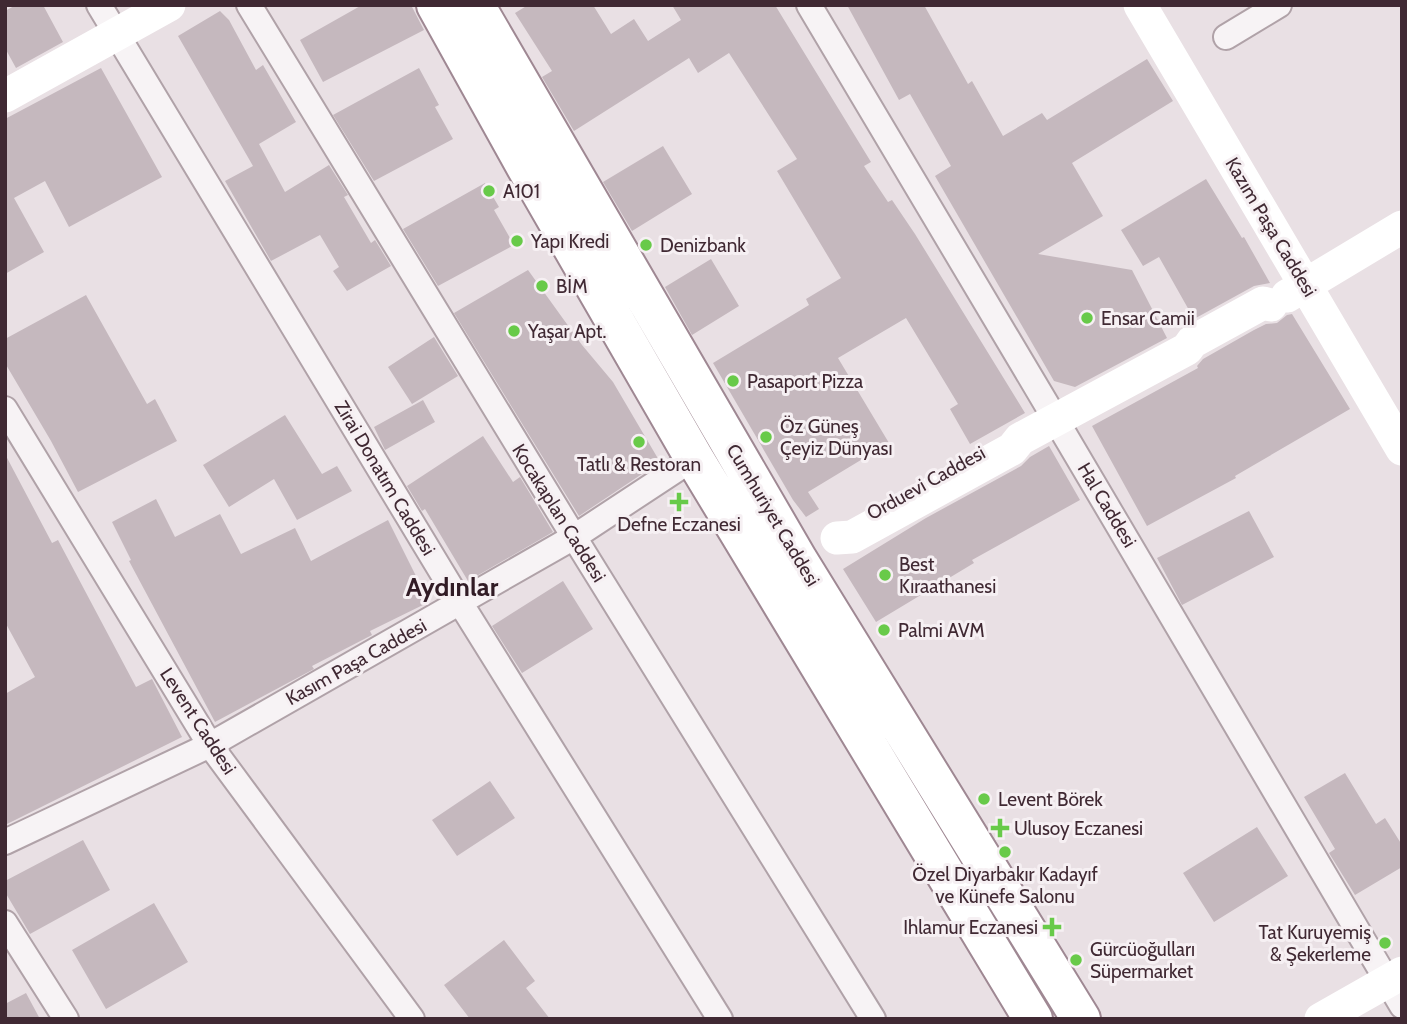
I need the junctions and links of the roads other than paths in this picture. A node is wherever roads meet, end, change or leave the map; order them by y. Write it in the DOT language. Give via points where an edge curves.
graph roads {
  1 [pos="99,5"];
  2 [pos="169,5"];
  3 [pos="249,5"];
  4 [pos="436,5"];
  5 [pos="475,5"];
  6 [pos="809,5"];
  7 [pos="1140,5"];
  8 [pos="1279,5"];
  9 [pos="117,34"];
  10 [pos="1226,37"];
  11 [pos="5,96"];
  12 [pos="1402,227"];
  13 [pos="1306,286"];
  14 [pos="5,409"];
  15 [pos="1056,419"];
  16 [pos="1402,449"];
  17 [pos="694,458"];
  18 [pos="574,537"];
  19 [pos="798,559"];
  20 [pos="461,604"];
  21 [pos="210,745"];
  22 [pos="5,842"];
  23 [pos="5,923"];
  24 [pos="1397,987"];
  25 [pos="66,1019"];
  26 [pos="412,1019"];
  27 [pos="720,1019"];
  28 [pos="873,1019"];
  29 [pos="1033,1019"];
  30 [pos="1082,1019"];
  31 [pos="1321,1019"];
  1 -- 9 [label="street, Zirai Donatım Caddesi"];
  2 -- 9 [label="street"];
  3 -- 18 [label="street, Kocakaplan Caddesi"];
  4 -- 17 [label="highway, Cumhuriyet Caddesi"];
  5 -- 19 [label="highway, Cumhuriyet Caddesi"];
  6 -- 15 [label="street, Hal Caddesi"];
  7 -- 13 [label="street, Kazım Paşa Caddesi"];
  8 -- 10 [label="street"];
  9 -- 11 [label="street"];
  9 -- 20 [label="street, Zirai Donatım Caddesi"];
  12 -- 13 [label="street, Orduevi Caddesi"];
  13 -- 15 [label="street, Orduevi Caddesi" via="1271,305 1263,303"];
  13 -- 16 [label="street, Kazım Paşa Caddesi"];
  14 -- 21 [label="street, Levent Caddesi"];
  15 -- 19 [label="street, Orduevi Caddesi" via="1020,439 1006,439 846,527 837,538"];
  15 -- 24 [label="street, Hal Caddesi"];
  17 -- 18 [label="street, Kasım Paşa Caddesi"];
  17 -- 29 [label="highway, Cumhuriyet Caddesi"];
  18 -- 20 [label="street, Kasım Paşa Caddesi"];
  18 -- 28 [label="street, Kocakaplan Caddesi"];
  19 -- 30 [label="highway, Cumhuriyet Caddesi"];
  20 -- 21 [label="street, Kasım Paşa Caddesi"];
  20 -- 27 [label="street, Zirai Donatım Caddesi"];
  21 -- 22 [label="street, Kasım Paşa Caddesi"];
  21 -- 26 [label="street, Levent Caddesi"];
  23 -- 25 [label="street"];
  24 -- 31 [label="street"];
}
